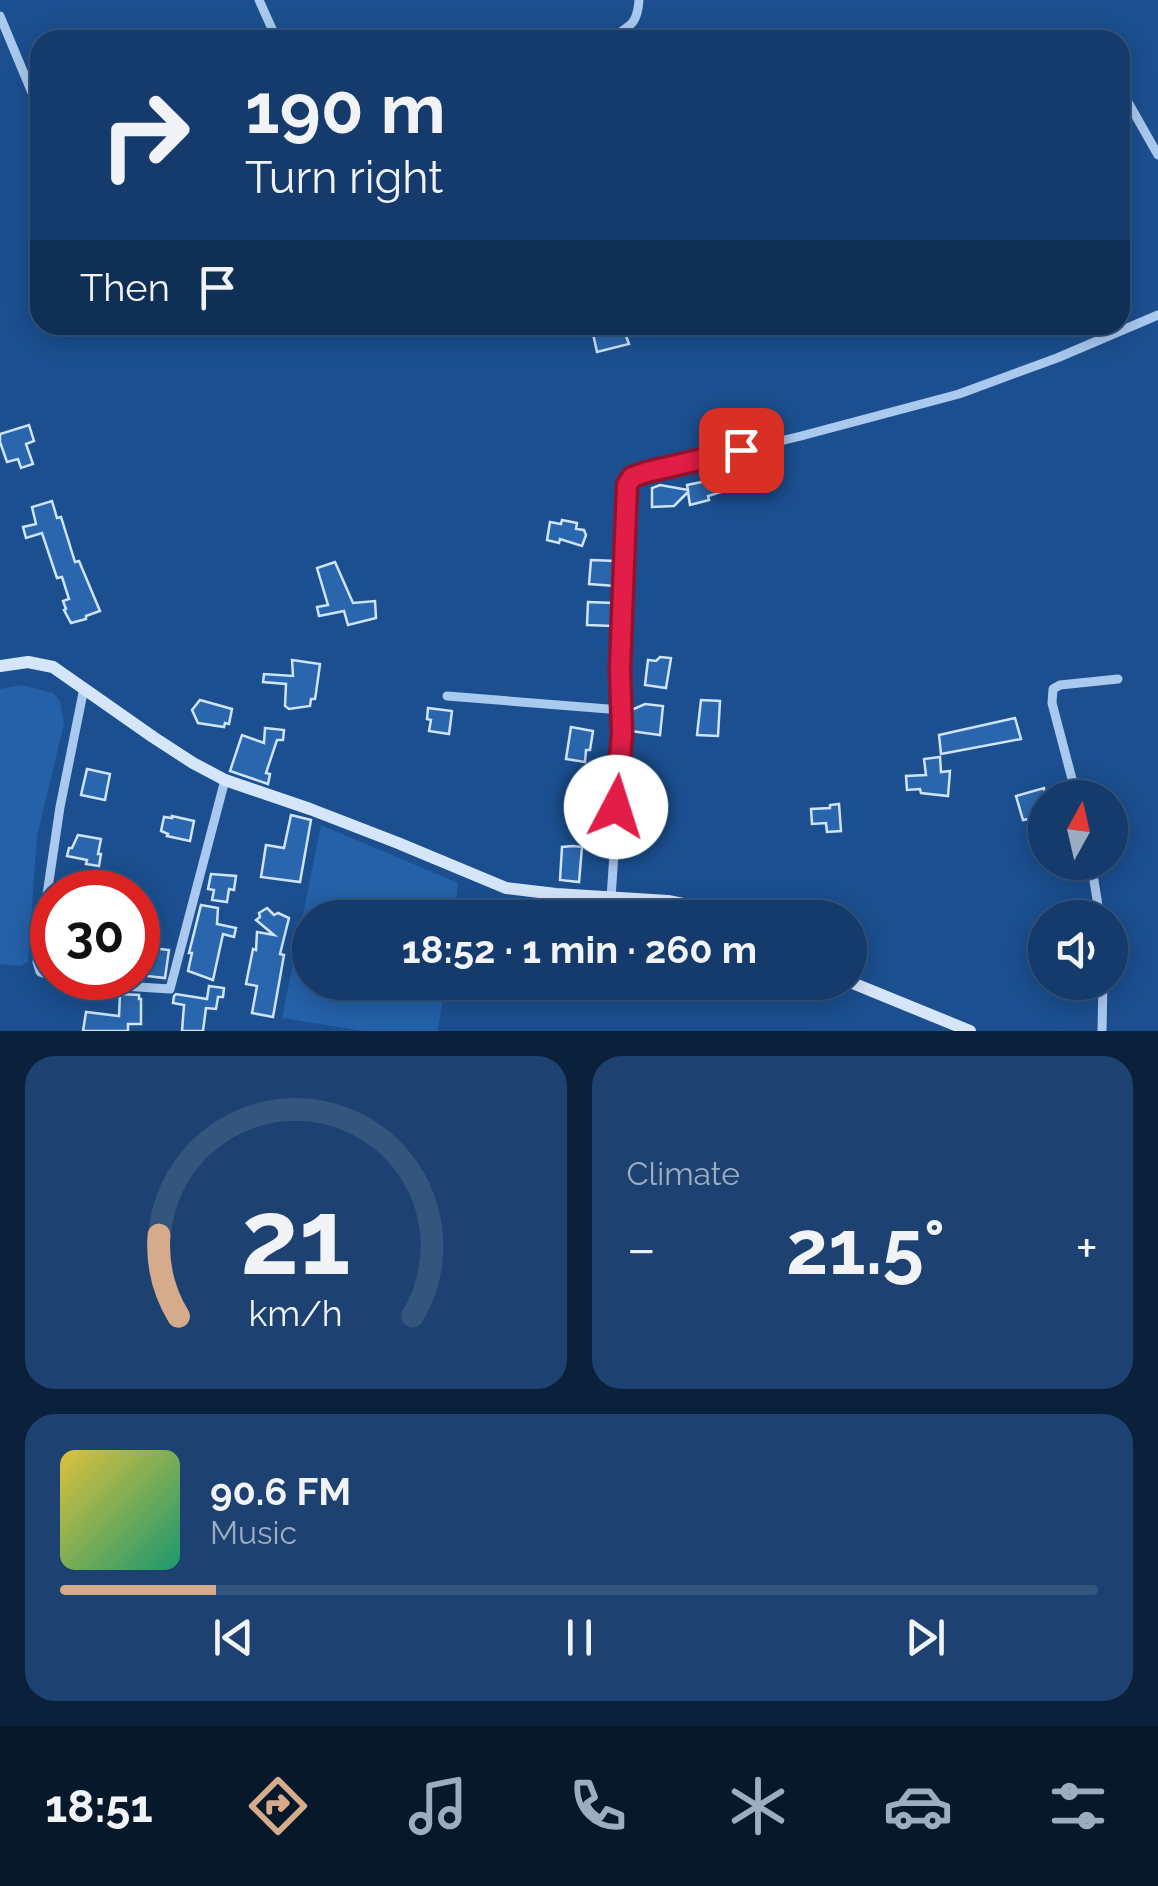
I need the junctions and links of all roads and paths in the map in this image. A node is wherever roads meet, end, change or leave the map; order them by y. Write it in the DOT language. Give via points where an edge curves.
graph roads {
  1 [pos="259,0"];
  2 [pos="640,0"];
  3 [pos="0,16"];
  4 [pos="272,30"];
  5 [pos="625,30"];
  6 [pos="30,88"];
  7 [pos="1130,106"];
  8 [pos="1158,155"];
  9 [pos="1158,316"];
  10 [pos="1130,328"];
  11 [pos="1112,335"];
  12 [pos="0,666"];
  13 [pos="1118,678"];
  14 [pos="84,688"];
  15 [pos="447,696"];
  16 [pos="621,710"];
  17 [pos="225,780"];
  18 [pos="1072,780"];
  19 [pos="50,870"];
  20 [pos="611,898"];
  21 [pos="638,900"];
  22 [pos="160,989"];
  23 [pos="867,989"];
  24 [pos="1103,1000"];
  25 [pos="970,1031"];
  26 [pos="1102,1031"];
  1 -- 4 [label="street"];
  2 -- 5 [label="street"];
  3 -- 6 [label="street"];
  7 -- 8 [label="street"];
  9 -- 10 [label="street"];
  11 -- 16 [label="street" via="959,394 632,477"];
  12 -- 14 [label="main road" via="45,664"];
  13 -- 18 [label="street" via="1053,688"];
  14 -- 17 [label="main road"];
  14 -- 19 [label="street"];
  15 -- 16 [label="street"];
  16 -- 20 [label="street"];
  17 -- 20 [label="main road" via="506,888"];
  17 -- 22 [label="street" via="170,990"];
  20 -- 21 [label="main road"];
  23 -- 25 [label="main road"];
  24 -- 26 [label="street"];
}
